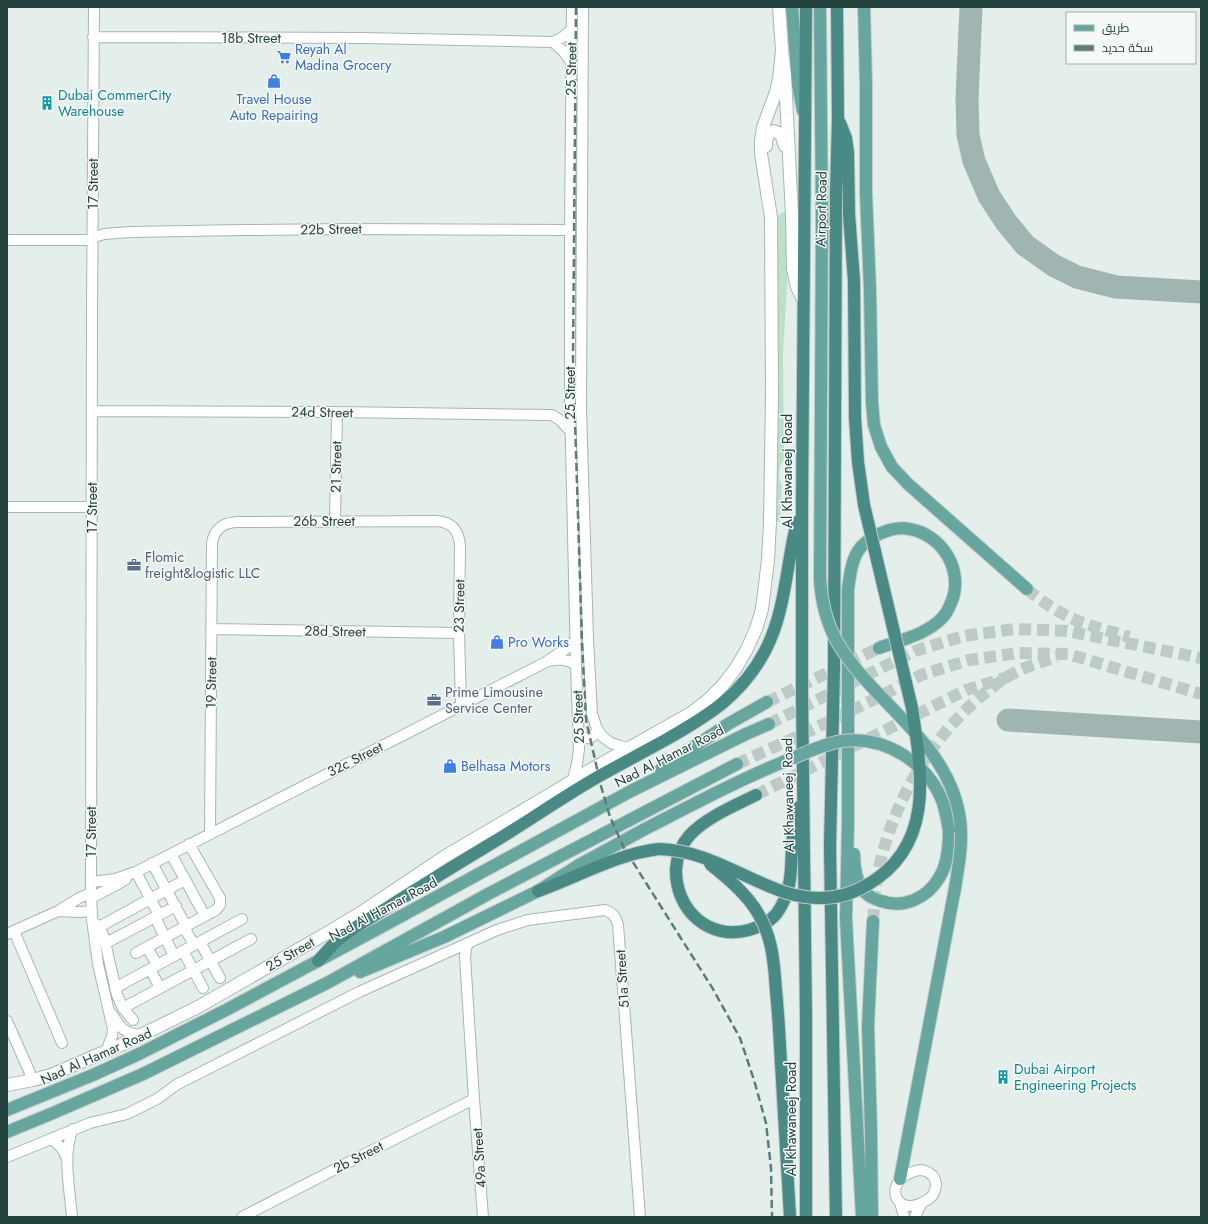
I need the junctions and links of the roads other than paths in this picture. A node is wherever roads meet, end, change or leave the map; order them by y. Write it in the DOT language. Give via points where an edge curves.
graph roads {
  1 [pos="94,7"];
  2 [pos="572,7"];
  3 [pos="582,7"];
  4 [pos="780,7"];
  5 [pos="792,7"];
  6 [pos="806,7"];
  7 [pos="820,7"];
  8 [pos="837,7"];
  9 [pos="864,7"];
  10 [pos="572,29"];
  11 [pos="94,37"];
  12 [pos="553,42"];
  13 [pos="782,51"];
  14 [pos="571,62"];
  15 [pos="838,118"];
  16 [pos="806,121"];
  17 [pos="788,152"];
  18 [pos="764,173"];
  19 [pos="570,230"];
  20 [pos="93,239"];
  21 [pos="7,240"];
  22 [pos="804,299"];
  23 [pos="803,373"];
  24 [pos="570,401"];
  25 [pos="92,410"];
  26 [pos="337,412"];
  27 [pos="552,415"];
  28 [pos="570,431"];
  29 [pos="7,507"];
  30 [pos="92,507"];
  31 [pos="802,508"];
  32 [pos="335,521"];
  33 [pos="436,521"];
  34 [pos="215,533"];
  35 [pos="1027,590"];
  36 [pos="212,629"];
  37 [pos="459,633"];
  38 [pos="576,640"];
  39 [pos="879,648"];
  40 [pos="546,662"];
  41 [pos="576,665"];
  42 [pos="767,702"];
  43 [pos="461,705"];
  44 [pos="769,724"];
  45 [pos="597,729"];
  46 [pos="578,734"];
  47 [pos="629,748"];
  48 [pos="737,764"];
  49 [pos="573,780"];
  50 [pos="631,791"];
  51 [pos="756,795"];
  52 [pos="803,795"];
  53 [pos="848,822"];
  54 [pos="210,834"];
  55 [pos="189,844"];
  56 [pos="171,854"];
  57 [pos="702,857"];
  58 [pos="152,863"];
  59 [pos="134,873"];
  60 [pos="185,880"];
  61 [pos="92,882"];
  62 [pos="167,890"];
  63 [pos="538,891"];
  64 [pos="91,896"];
  65 [pos="150,899"];
  66 [pos="176,906"];
  67 [pos="58,911"];
  68 [pos="157,916"];
  69 [pos="205,916"];
  70 [pos="94,919"];
  71 [pos="242,919"];
  72 [pos="873,921"];
  73 [pos="185,926"];
  74 [pos="10,933"];
  75 [pos="165,937"];
  76 [pos="252,939"];
  77 [pos="106,943"];
  78 [pos="197,944"];
  79 [pos="468,944"];
  80 [pos="147,947"];
  81 [pos="449,952"];
  82 [pos="136,953"];
  83 [pos="179,954"];
  84 [pos="210,961"];
  85 [pos="318,961"];
  86 [pos="154,967"];
  87 [pos="193,970"];
  88 [pos="467,973"];
  89 [pos="220,978"];
  90 [pos="327,982"];
  91 [pos="115,988"];
  92 [pos="160,988"];
  93 [pos="203,988"];
  94 [pos="108,1007"];
  95 [pos="123,1008"];
  96 [pos="133,1020"];
  97 [pos="7,1021"];
  98 [pos="141,1035"];
  99 [pos="62,1042"];
  100 [pos="106,1052"];
  101 [pos="33,1080"];
  102 [pos="7,1085"];
  103 [pos="474,1099"];
  104 [pos="7,1110"];
  105 [pos="72,1129"];
  106 [pos="7,1132"];
  107 [pos="50,1140"];
  108 [pos="7,1157"];
  109 [pos="67,1159"];
  110 [pos="900,1179"];
  111 [pos="900,1202"];
  112 [pos="922,1203"];
  113 [pos="72,1217"];
  114 [pos="242,1217"];
  115 [pos="483,1217"];
  116 [pos="640,1217"];
  117 [pos="790,1217"];
  118 [pos="806,1217"];
  119 [pos="836,1217"];
  120 [pos="862,1217"];
  121 [pos="872,1217"];
  122 [pos="904,1217"];
  123 [pos="915,1217"];
  1 -- 11 [label="street, 17 Street"];
  2 -- 10 [label="street, 25 Street"];
  3 -- 45 [label="street, 25 Street" via="581,409 588,639 592,714"];
  4 -- 13 [label="street"];
  5 -- 16 [label="main road" via="798,85"];
  6 -- 16 [label="highway, Airport Road"];
  7 -- 110 [label="main road, bridge" via="820,572 823,603 828,621 842,649 930,749 948,778 959,813 961,835 955,888"];
  8 -- 15 [label="highway, Airport Road"];
  9 -- 35 [label="main road" via="866,193 874,424 881,447 892,467"];
  10 -- 12 [label="street"];
  10 -- 14 [label="street, 25 Street"];
  11 -- 12 [label="street, 18b Street"];
  11 -- 20 [label="street, 17 Street"];
  12 -- 14 [label="street"];
  13 -- 17 [label="street"];
  13 -- 18 [label="street" via="776,92 761,140"];
  14 -- 19 [label="street, 25 Street"];
  15 -- 57 [label="highway, bridge" via="846,138 848,152 858,462 864,505 912,708 921,788 919,809 914,830 899,857 877,879 850,894 830,898 809,898 770,887"];
  15 -- 119 [label="highway, Airport Road" via="830,847"];
  16 -- 22 [label="highway, Airport Road"];
  17 -- 18 [label="street" via="781,134 770,132 766,138"];
  17 -- 22 [label="street" via="793,269 797,287"];
  18 -- 47 [label="street" via="771,217 772,394 770,522 762,609 747,649 718,690 691,713"];
  19 -- 20 [label="street, 22b Street" via="235,230 130,232 105,234"];
  19 -- 24 [label="street, 25 Street"];
  20 -- 21 [label="street, 22b Street"];
  20 -- 25 [label="street, 17 Street"];
  22 -- 23 [label="highway, Airport Road"];
  23 -- 31 [label="highway, Al Khawaneej Road"];
  24 -- 27 [label="street"];
  24 -- 28 [label="street, 25 Street"];
  25 -- 26 [label="street, 24d Street"];
  25 -- 30 [label="street, 17 Street"];
  26 -- 27 [label="street, 24d Street"];
  26 -- 32 [label="street, 21 Street"];
  27 -- 28 [label="street"];
  28 -- 38 [label="street, 25 Street"];
  29 -- 30 [label="street"];
  30 -- 61 [label="street, 17 Street"];
  31 -- 52 [label="highway, Al Khawaneej Road"];
  31 -- 85 [label="highway" via="772,636 756,667 733,694 706,716 577,789 360,924 337,941"];
  32 -- 33 [label="street, 26b Street"];
  32 -- 34 [label="street, 26b Street" via="232,522"];
  33 -- 37 [label="street, 23 Street" via="449,524 460,537"];
  34 -- 36 [label="street, 19 Street" via="212,543"];
  36 -- 37 [label="street, 28d Street"];
  36 -- 54 [label="street, 19 Street"];
  37 -- 43 [label="street, 23 Street"];
  38 -- 40 [label="street, 32c Street"];
  38 -- 41 [label="street, 25 Street"];
  39 -- 53 [label="main road" via="933,626 943,618 954,597 956,584 951,560 930,537 908,528 887,531 866,542 858,550 850,575"];
  40 -- 41 [label="street" via="566,660"];
  40 -- 43 [label="street, 32c Street"];
  41 -- 46 [label="street, 25 Street"];
  42 -- 50 [label="main road" via="697,744"];
  43 -- 54 [label="street, 32c Street"];
  44 -- 50 [label="main road, Nad Al Hamar Road"];
  45 -- 46 [label="street" via="592,738 582,738"];
  45 -- 47 [label="street, 25 Street" via="611,742"];
  46 -- 49 [label="street, 25 Street" via="579,749"];
  47 -- 49 [label="street"];
  48 -- 90 [label="main road" via="490,893"];
  49 -- 98 [label="street, 25 Street" via="444,857 344,924 198,1007"];
  50 -- 85 [label="main road, Nad Al Hamar Road"];
  51 -- 52 [label="highway" via="699,827 688,837 679,855 676,876 684,903 692,915 716,930 742,932 755,929 776,914 788,892 791,879 793,832"];
  52 -- 118 [label="highway, Al Khawaneej Road"];
  53 -- 63 [label="main road, bridge" via="853,834 856,873 863,890 870,897 894,904 908,903 925,894 936,882 946,862 949,841 947,816 936,789 912,760 884,746 851,740 831,744 777,764 703,799 645,829"];
  53 -- 120 [label="main road" via="846,919"];
  54 -- 55 [label="street, 32c Street"];
  55 -- 56 [label="street, 32c Street"];
  55 -- 69 [label="street" via="221,902 218,908"];
  56 -- 58 [label="street, 32c Street"];
  56 -- 60 [label="street"];
  57 -- 63 [label="highway, bridge" via="681,850 644,851"];
  57 -- 117 [label="highway, bridge" via="733,883 754,908 763,922 773,952"];
  58 -- 59 [label="street, 32c Street"];
  58 -- 62 [label="street"];
  59 -- 61 [label="street, 32c Street"];
  59 -- 64 [label="street, 32c Street" via="118,884"];
  59 -- 65 [label="street"];
  60 -- 62 [label="street"];
  60 -- 69 [label="street"];
  61 -- 64 [label="street, 17 Street"];
  62 -- 65 [label="street"];
  62 -- 66 [label="street"];
  63 -- 90 [label="main road" via="444,937 356,973"];
  64 -- 67 [label="street, 32c Street" via="79,898"];
  64 -- 70 [label="street, 17 Street"];
  65 -- 68 [label="street"];
  65 -- 70 [label="street"];
  66 -- 68 [label="street"];
  66 -- 73 [label="street"];
  67 -- 70 [label="street, 32c Street" via="80,912"];
  67 -- 74 [label="street, 32c Street"];
  68 -- 75 [label="street"];
  68 -- 77 [label="street"];
  69 -- 73 [label="street"];
  70 -- 77 [label="street"];
  70 -- 94 [label="street, 17 Street" via="98,964"];
  71 -- 78 [label="street"];
  72 -- 121 [label="main road" via="868,1026"];
  73 -- 75 [label="street"];
  73 -- 78 [label="street"];
  74 -- 99 [label="street"];
  75 -- 80 [label="street"];
  75 -- 83 [label="street"];
  76 -- 84 [label="street"];
  77 -- 91 [label="street"];
  78 -- 83 [label="street"];
  78 -- 84 [label="street"];
  79 -- 81 [label="street, 51a Street"];
  79 -- 88 [label="street, 49a Street" via="465,953"];
  79 -- 116 [label="street, 51a Street" via="497,930 539,918 601,910 614,915 618,925"];
  80 -- 82 [label="street"];
  80 -- 86 [label="street"];
  81 -- 88 [label="street" via="460,960"];
  81 -- 105 [label="street, 51a Street" via="359,992 176,1085 143,1107"];
  83 -- 86 [label="street"];
  83 -- 87 [label="street"];
  84 -- 87 [label="street"];
  84 -- 89 [label="street"];
  85 -- 104 [label="main road, Nad Al Hamar Road" via="139,1054"];
  86 -- 91 [label="street"];
  86 -- 92 [label="street"];
  87 -- 92 [label="street"];
  87 -- 93 [label="street"];
  88 -- 103 [label="street, 49a Street"];
  90 -- 106 [label="main road" via="143,1074"];
  91 -- 95 [label="street"];
  92 -- 95 [label="street"];
  94 -- 98 [label="street, 17 Street" via="118,1025 131,1034"];
  94 -- 100 [label="street, 17 Street" via="113,1029"];
  95 -- 96 [label="street"];
  97 -- 101 [label="street"];
  98 -- 100 [label="street, 25 Street"];
  100 -- 101 [label="street, 25 Street"];
  101 -- 102 [label="street, 25 Street"];
  103 -- 114 [label="street, 2b Street"];
  103 -- 115 [label="street, 49a Street"];
  105 -- 107 [label="street, 51a Street"];
  105 -- 109 [label="street"];
  107 -- 108 [label="street, 51a Street"];
  107 -- 109 [label="street" via="61,1147"];
  109 -- 113 [label="street"];
  110 -- 111 [label="street" via="895,1190"];
  110 -- 112 [label="street" via="916,1171 924,1171 932,1176 936,1183 935,1192"];
  111 -- 112 [label="street" via="912,1207"];
  111 -- 122 [label="street"];
  112 -- 123 [label="street"];
}
